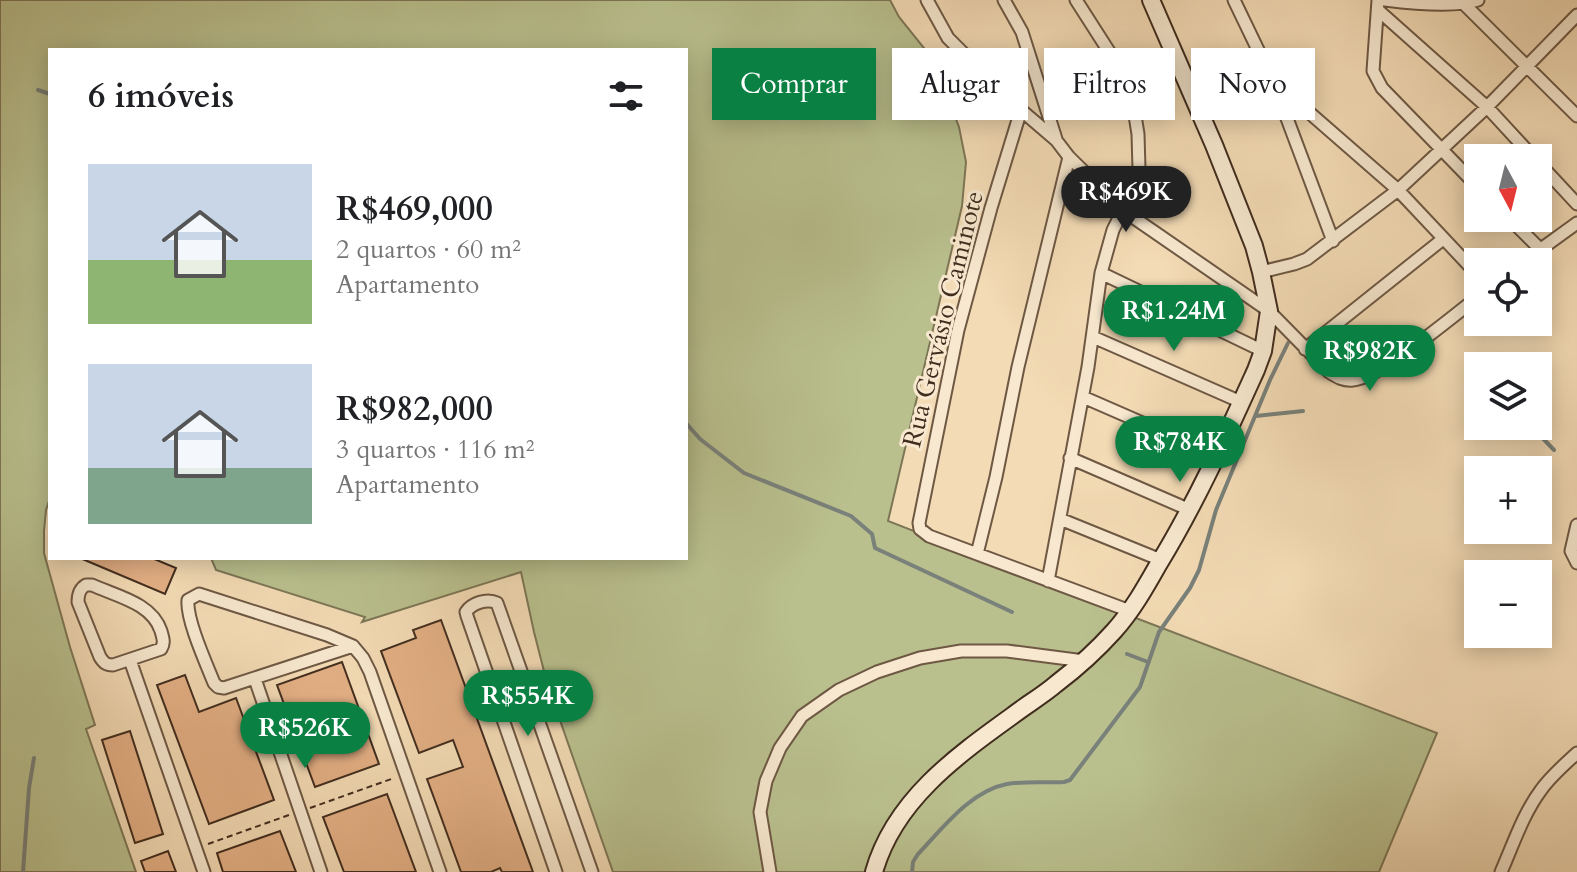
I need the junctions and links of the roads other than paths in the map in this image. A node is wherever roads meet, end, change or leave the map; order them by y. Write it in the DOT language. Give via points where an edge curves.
graph roads {
  1 [pos="927,0"];
  2 [pos="1004,0"];
  3 [pos="1076,0"];
  4 [pos="1151,0"];
  5 [pos="1234,0"];
  6 [pos="1478,0"];
  7 [pos="1406,1"];
  8 [pos="1380,3"];
  9 [pos="1464,4"];
  10 [pos="1575,20"];
  11 [pos="958,48"];
  12 [pos="1257,48"];
  13 [pos="1526,67"];
  14 [pos="1487,107"];
  15 [pos="1028,116"];
  16 [pos="1577,116"];
  17 [pos="1315,118"];
  18 [pos="1018,120"];
  19 [pos="1288,120"];
  20 [pos="1056,140"];
  21 [pos="1521,144"];
  22 [pos="1440,150"];
  23 [pos="1069,157"];
  24 [pos="1464,173"];
  25 [pos="1552,177"];
  26 [pos="1398,190"];
  27 [pos="1577,204"];
  28 [pos="1124,211"];
  29 [pos="1577,223"];
  30 [pos="1523,232"];
  31 [pos="1443,239"];
  32 [pos="1333,241"];
  33 [pos="1539,248"];
  34 [pos="1541,248"];
  35 [pos="1464,261"];
  36 [pos="1261,272"];
  37 [pos="1101,273"];
  38 [pos="1464,307"];
  39 [pos="1269,311"];
  40 [pos="1093,337"];
  41 [pos="1305,349"];
  42 [pos="1263,351"];
  43 [pos="1083,397"];
  44 [pos="1241,402"];
  45 [pos="1216,455"];
  46 [pos="1070,458"];
  47 [pos="1190,510"];
  48 [pos="1060,519"];
  49 [pos="1577,525"];
  50 [pos="977,554"];
  51 [pos="1161,560"];
  52 [pos="1577,563"];
  53 [pos="1048,581"];
  54 [pos="1130,611"];
  55 [pos="353,646"];
  56 [pos="130,660"];
  57 [pos="1084,661"];
  58 [pos="255,679"];
  59 [pos="1577,753"];
  60 [pos="1503,871"];
  61 [pos="204,872"];
  62 [pos="321,872"];
  63 [pos="440,872"];
  64 [pos="556,872"];
  65 [pos="592,872"];
  66 [pos="770,872"];
  67 [pos="874,872"];
  1 -- 11 [label="street"];
  2 -- 20 [label="street" via="1022,32"];
  3 -- 28 [label="street" via="1117,64 1133,103 1139,169"];
  4 -- 36 [label="street" via="1214,145"];
  5 -- 12 [label="street"];
  6 -- 9 [label="street"];
  7 -- 8 [label="street"];
  7 -- 9 [label="street"];
  8 -- 14 [label="street"];
  8 -- 22 [label="street" via="1375,77"];
  9 -- 13 [label="street"];
  10 -- 13 [label="street"];
  13 -- 14 [label="street"];
  13 -- 16 [label="street"];
  14 -- 21 [label="street"];
  14 -- 22 [label="street"];
  15 -- 20 [label="street"];
  17 -- 26 [label="street"];
  18 -- 50 [label="street, Rua Gervásio Caminote" via="958,330 919,523 929,536"];
  19 -- 32 [label="street"];
  20 -- 23 [label="street"];
  22 -- 24 [label="street"];
  22 -- 26 [label="street"];
  23 -- 28 [label="street"];
  23 -- 50 [label="street"];
  25 -- 27 [label="street"];
  26 -- 31 [label="street"];
  26 -- 32 [label="street"];
  28 -- 37 [label="street"];
  28 -- 39 [label="street"];
  29 -- 34 [label="street"];
  30 -- 33 [label="street"];
  31 -- 35 [label="street"];
  31 -- 41 [label="street"];
  32 -- 36 [label="street" via="1307,259"];
  36 -- 39 [label="street"];
  37 -- 40 [label="street"];
  37 -- 42 [label="street"];
  38 -- 41 [label="street" via="1388,364 1353,380 1329,372"];
  39 -- 41 [label="street"];
  39 -- 42 [label="street"];
  40 -- 43 [label="street"];
  40 -- 44 [label="street"];
  42 -- 44 [label="street"];
  43 -- 45 [label="street"];
  43 -- 46 [label="street"];
  44 -- 45 [label="street"];
  45 -- 47 [label="street"];
  46 -- 47 [label="street"];
  46 -- 48 [label="street"];
  47 -- 51 [label="street"];
  48 -- 51 [label="street"];
  48 -- 53 [label="street"];
  49 -- 52 [label="street" via="1571,551"];
  50 -- 53 [label="street"];
  51 -- 54 [label="street"];
  53 -- 54 [label="street"];
  54 -- 57 [label="street"];
  55 -- 58 [label="street"];
  55 -- 58 [label="street" via="192,596 187,608 214,683 224,688"];
  55 -- 63 [label="street" via="370,672"];
  56 -- 56 [label="street" via="108,665 100,657 78,602 82,587 92,585 143,607 158,620 164,646"];
  56 -- 61 [label="street"];
  57 -- 66 [label="street" via="961,651 920,658 839,690 802,716 766,781 760,812"];
  57 -- 67 [label="street" via="945,768 909,803 888,835"];
  58 -- 62 [label="street"];
  59 -- 60 [label="street" via="1540,791"];
  64 -- 65 [label="street" via="467,616 470,606 486,601 497,603"];
}
